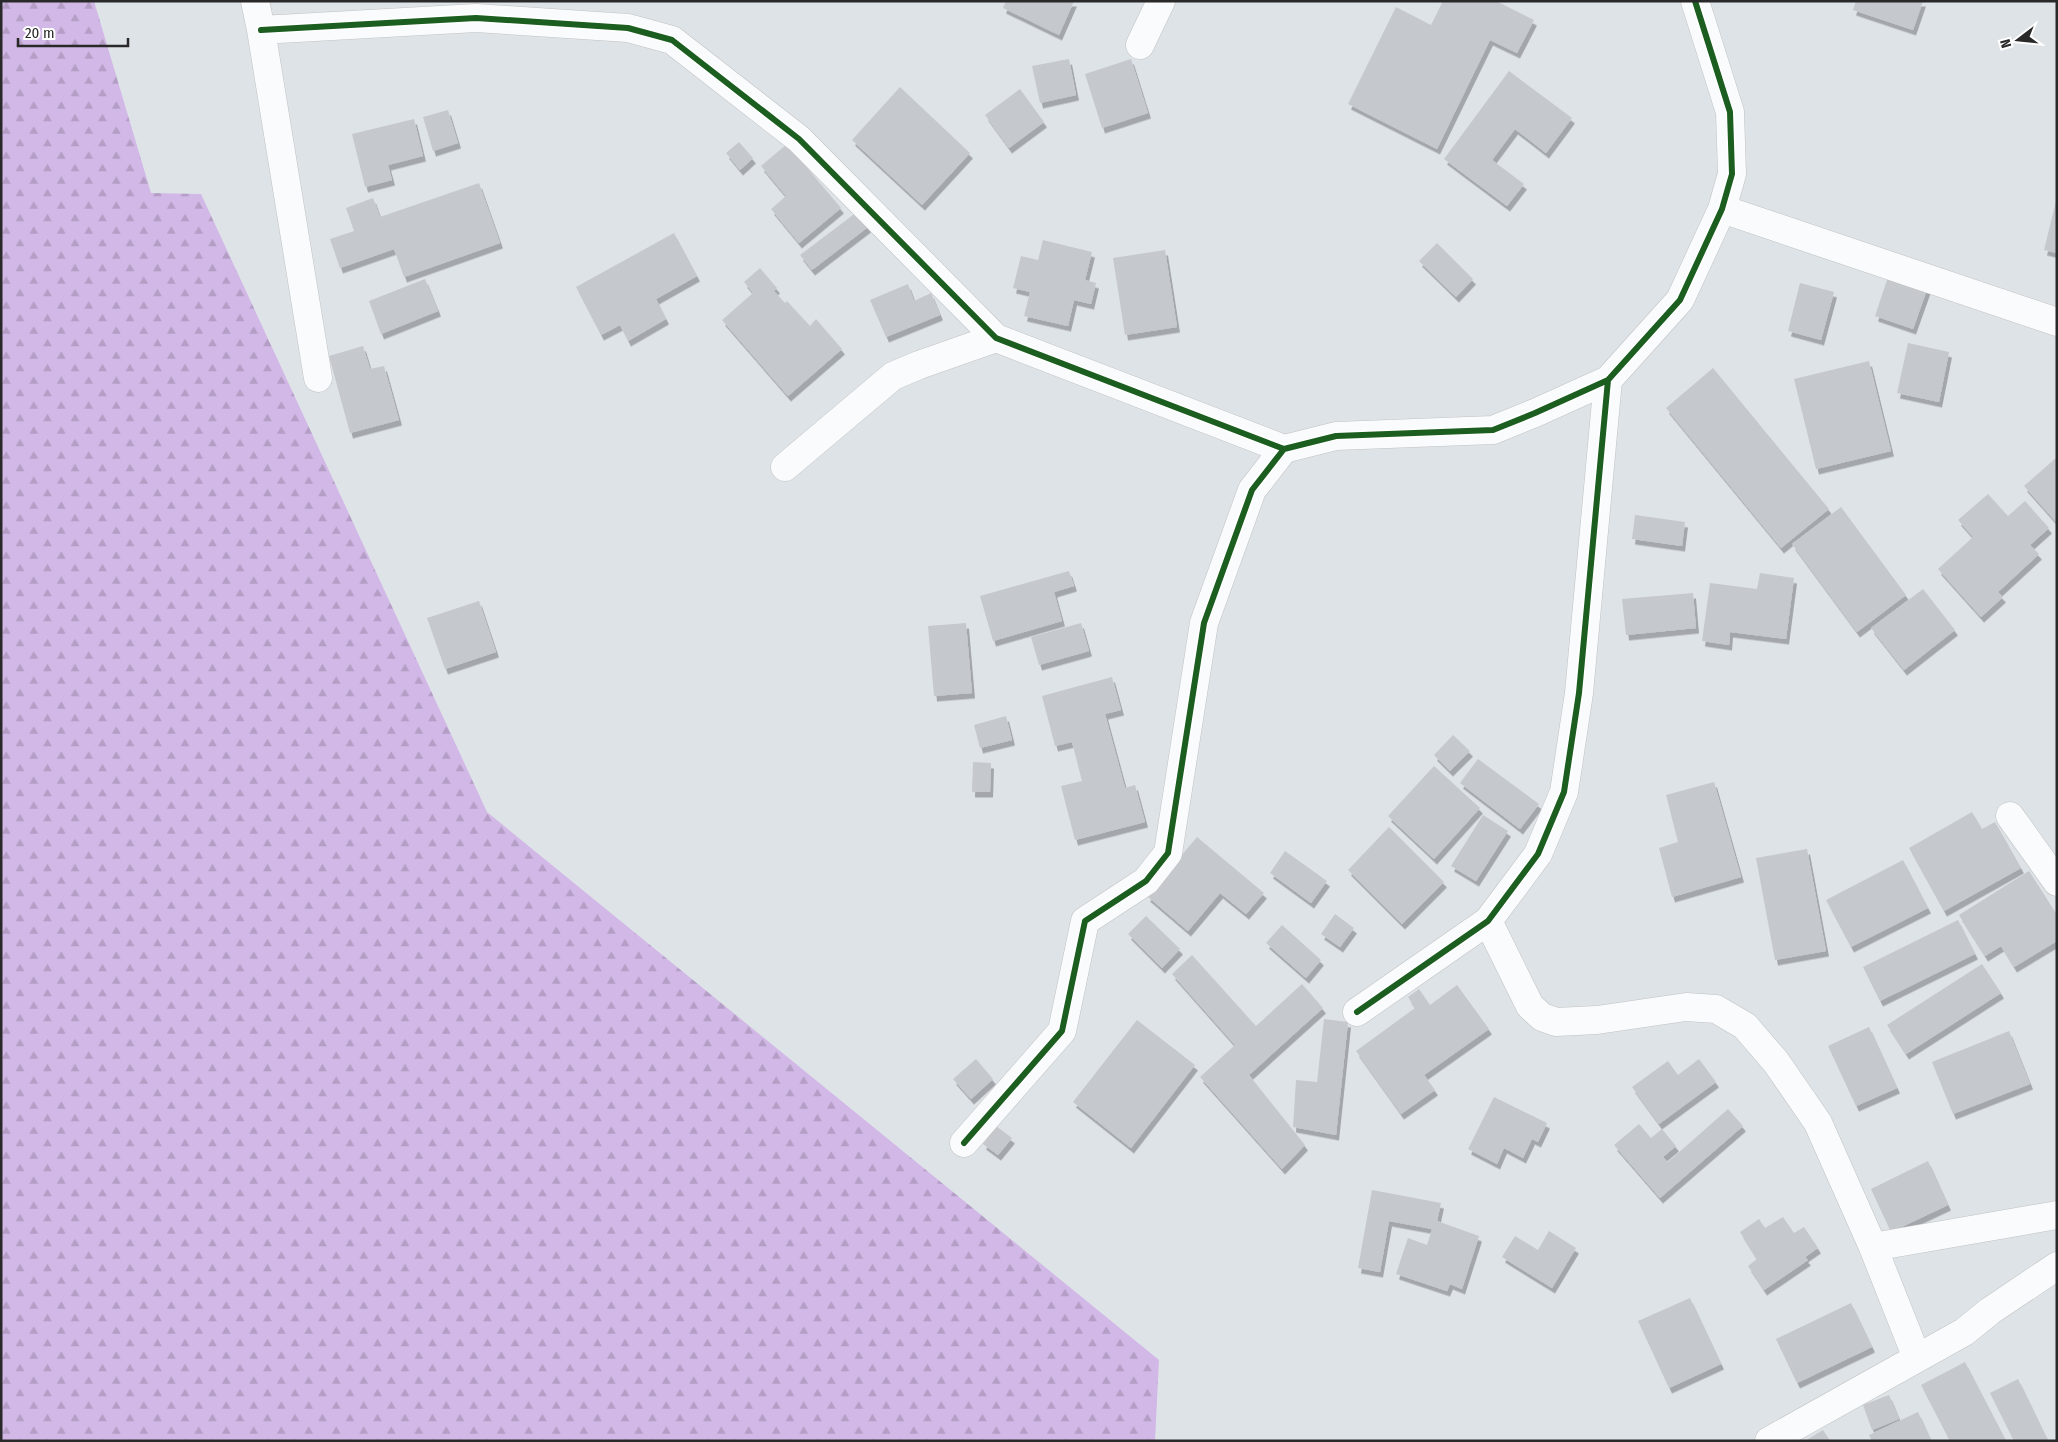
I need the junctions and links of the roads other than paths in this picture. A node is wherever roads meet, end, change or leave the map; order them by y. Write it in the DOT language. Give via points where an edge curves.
graph roads {
  1 [pos="255,1"];
  2 [pos="1161,1"];
  3 [pos="1695,1"];
  4 [pos="262,30"];
  5 [pos="1140,45"];
  6 [pos="1722,209"];
  7 [pos="2057,322"];
  8 [pos="996,338"];
  9 [pos="318,378"];
  10 [pos="1608,380"];
  11 [pos="1284,449"];
  12 [pos="785,467"];
  13 [pos="2010,816"];
  14 [pos="2057,882"];
  15 [pos="1488,921"];
  16 [pos="1357,1012"];
  17 [pos="964,1142"];
  18 [pos="2057,1215"];
  19 [pos="1873,1246"];
  20 [pos="2057,1266"];
  21 [pos="1917,1358"];
  22 [pos="1769,1441"];
  1 -- 4 [label="street"];
  2 -- 5 [label="street"];
  3 -- 6 [label="street" via="1730,112 1732,174"];
  4 -- 8 [label="street" via="476,18 628,28 672,40 799,139"];
  4 -- 9 [label="street"];
  6 -- 7 [label="street"];
  6 -- 10 [label="street" via="1680,300"];
  8 -- 11 [label="street"];
  8 -- 12 [label="street" via="893,376"];
  10 -- 11 [label="street" via="1493,430 1336,436"];
  10 -- 15 [label="street" via="1579,693 1564,792 1538,854"];
  11 -- 17 [label="street" via="1252,490 1204,623 1168,854 1146,881 1085,921 1062,1031"];
  13 -- 14 [label="street"];
  15 -- 16 [label="street"];
  15 -- 19 [label="street" via="1530,1006 1542,1017 1556,1022 1597,1020 1686,1007 1716,1009 1745,1026 1776,1062 1818,1123"];
  18 -- 19 [label="street"];
  19 -- 21 [label="street"];
  20 -- 21 [label="street" via="1964,1332"];
  21 -- 22 [label="street"];
}
